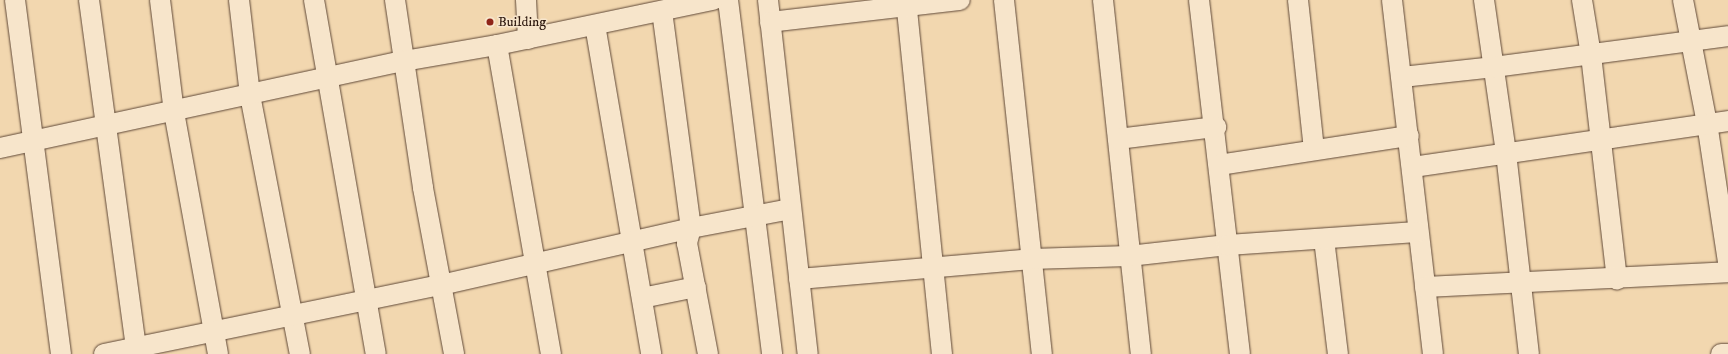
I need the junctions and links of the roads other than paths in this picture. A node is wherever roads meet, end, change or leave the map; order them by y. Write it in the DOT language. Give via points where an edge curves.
graph roads {
  1 [pos="15,0"];
  2 [pos="89,0"];
  3 [pos="160,0"];
  4 [pos="239,0"];
  5 [pos="314,0"];
  6 [pos="395,0"];
  7 [pos="526,0"];
  8 [pos="713,0"];
  9 [pos="728,0"];
  10 [pos="768,0"];
  11 [pos="960,0"];
  12 [pos="1004,0"];
  13 [pos="1103,0"];
  14 [pos="1199,0"];
  15 [pos="1298,0"];
  16 [pos="1392,0"];
  17 [pos="1484,0"];
  18 [pos="1582,0"];
  19 [pos="1682,0"];
  20 [pos="906,3"];
  21 [pos="631,9"];
  22 [pos="662,11"];
  23 [pos="770,22"];
  24 [pos="595,25"];
  25 [pos="1728,36"];
  26 [pos="528,39"];
  27 [pos="1690,42"];
  28 [pos="497,45"];
  29 [pos="1591,55"];
  30 [pos="404,61"];
  31 [pos="1494,67"];
  32 [pos="1402,77"];
  33 [pos="327,79"];
  34 [pos="250,95"];
  35 [pos="174,112"];
  36 [pos="1728,121"];
  37 [pos="1707,123"];
  38 [pos="106,125"];
  39 [pos="1216,127"];
  40 [pos="1409,136"];
  41 [pos="1118,139"];
  42 [pos="1600,139"];
  43 [pos="34,141"];
  44 [pos="0,148"];
  45 [pos="1314,149"];
  46 [pos="1506,153"];
  47 [pos="1220,165"];
  48 [pos="1413,167"];
  49 [pos="791,209"];
  50 [pos="756,216"];
  51 [pos="691,228"];
  52 [pos="1418,232"];
  53 [pos="1324,240"];
  54 [pos="632,241"];
  55 [pos="1227,245"];
  56 [pos="1129,256"];
  57 [pos="1031,259"];
  58 [pos="1728,262"];
  59 [pos="534,263"];
  60 [pos="932,269"];
  61 [pos="1728,272"];
  62 [pos="799,279"];
  63 [pos="1617,280"];
  64 [pos="1520,284"];
  65 [pos="441,285"];
  66 [pos="696,287"];
  67 [pos="1425,287"];
  68 [pos="642,298"];
  69 [pos="366,299"];
  70 [pos="294,314"];
  71 [pos="214,331"];
  72 [pos="137,351"];
  73 [pos="61,354"];
  74 [pos="104,354"];
  75 [pos="218,354"];
  76 [pos="300,354"];
  77 [pos="376,354"];
  78 [pos="454,354"];
  79 [pos="551,354"];
  80 [pos="651,354"];
  81 [pos="708,354"];
  82 [pos="772,354"];
  83 [pos="808,354"];
  84 [pos="942,354"];
  85 [pos="1042,354"];
  86 [pos="1140,354"];
  87 [pos="1240,354"];
  88 [pos="1338,354"];
  89 [pos="1433,354"];
  90 [pos="1528,354"];
  91 [pos="1721,354"];
  92 [pos="1728,354"];
  1 -- 43 [label="street"];
  2 -- 38 [label="street"];
  3 -- 35 [label="street"];
  4 -- 34 [label="street"];
  5 -- 33 [label="street"];
  6 -- 30 [label="street"];
  7 -- 26 [label="street"];
  8 -- 22 [label="street"];
  9 -- 50 [label="street"];
  10 -- 23 [label="street"];
  11 -- 20 [label="street"];
  12 -- 57 [label="street"];
  13 -- 41 [label="street"];
  14 -- 39 [label="street"];
  15 -- 45 [label="street"];
  16 -- 32 [label="street"];
  17 -- 31 [label="street"];
  18 -- 29 [label="street"];
  19 -- 27 [label="street"];
  20 -- 23 [label="street"];
  20 -- 60 [label="street"];
  21 -- 22 [label="street"];
  21 -- 24 [label="street"];
  22 -- 51 [label="street"];
  23 -- 49 [label="street"];
  24 -- 26 [label="street"];
  24 -- 54 [label="street"];
  25 -- 27 [label="street"];
  26 -- 28 [label="street"];
  27 -- 29 [label="street"];
  27 -- 37 [label="street"];
  28 -- 30 [label="street"];
  28 -- 59 [label="street"];
  29 -- 31 [label="street"];
  29 -- 42 [label="street"];
  30 -- 33 [label="street"];
  30 -- 65 [label="street"];
  31 -- 32 [label="street"];
  31 -- 46 [label="street"];
  32 -- 40 [label="street"];
  33 -- 34 [label="street"];
  33 -- 69 [label="street"];
  34 -- 35 [label="street"];
  34 -- 70 [label="street"];
  35 -- 38 [label="street"];
  35 -- 71 [label="street"];
  36 -- 37 [label="street"];
  37 -- 42 [label="street"];
  37 -- 58 [label="street"];
  38 -- 43 [label="street"];
  38 -- 72 [label="street"];
  39 -- 41 [label="street"];
  39 -- 47 [label="street"];
  40 -- 45 [label="street"];
  40 -- 48 [label="street"];
  41 -- 56 [label="street"];
  42 -- 46 [label="street"];
  42 -- 63 [label="street"];
  43 -- 44 [label="street"];
  43 -- 73 [label="street"];
  45 -- 47 [label="street"];
  46 -- 48 [label="street"];
  46 -- 64 [label="street"];
  47 -- 55 [label="street"];
  48 -- 52 [label="street"];
  49 -- 50 [label="street"];
  49 -- 62 [label="street"];
  50 -- 51 [label="street"];
  50 -- 82 [label="street"];
  51 -- 54 [label="street"];
  51 -- 66 [label="street" via="687,243"];
  52 -- 53 [label="street"];
  52 -- 67 [label="street"];
  53 -- 55 [label="street"];
  53 -- 88 [label="street"];
  54 -- 59 [label="street"];
  54 -- 68 [label="street"];
  55 -- 56 [label="street"];
  55 -- 87 [label="street"];
  56 -- 57 [label="street"];
  56 -- 86 [label="street"];
  57 -- 60 [label="street"];
  57 -- 85 [label="street"];
  59 -- 65 [label="street"];
  59 -- 79 [label="street"];
  60 -- 62 [label="street"];
  60 -- 84 [label="street"];
  61 -- 63 [label="street"];
  62 -- 83 [label="street"];
  63 -- 64 [label="street"];
  64 -- 67 [label="street"];
  64 -- 90 [label="street"];
  65 -- 69 [label="street"];
  65 -- 78 [label="street"];
  66 -- 68 [label="street"];
  66 -- 81 [label="street"];
  67 -- 89 [label="street"];
  68 -- 80 [label="street"];
  69 -- 70 [label="street"];
  69 -- 77 [label="street"];
  70 -- 71 [label="street"];
  70 -- 76 [label="street"];
  71 -- 72 [label="street"];
  71 -- 75 [label="street"];
  72 -- 74 [label="street"];
  91 -- 92 [label="street"];
}
